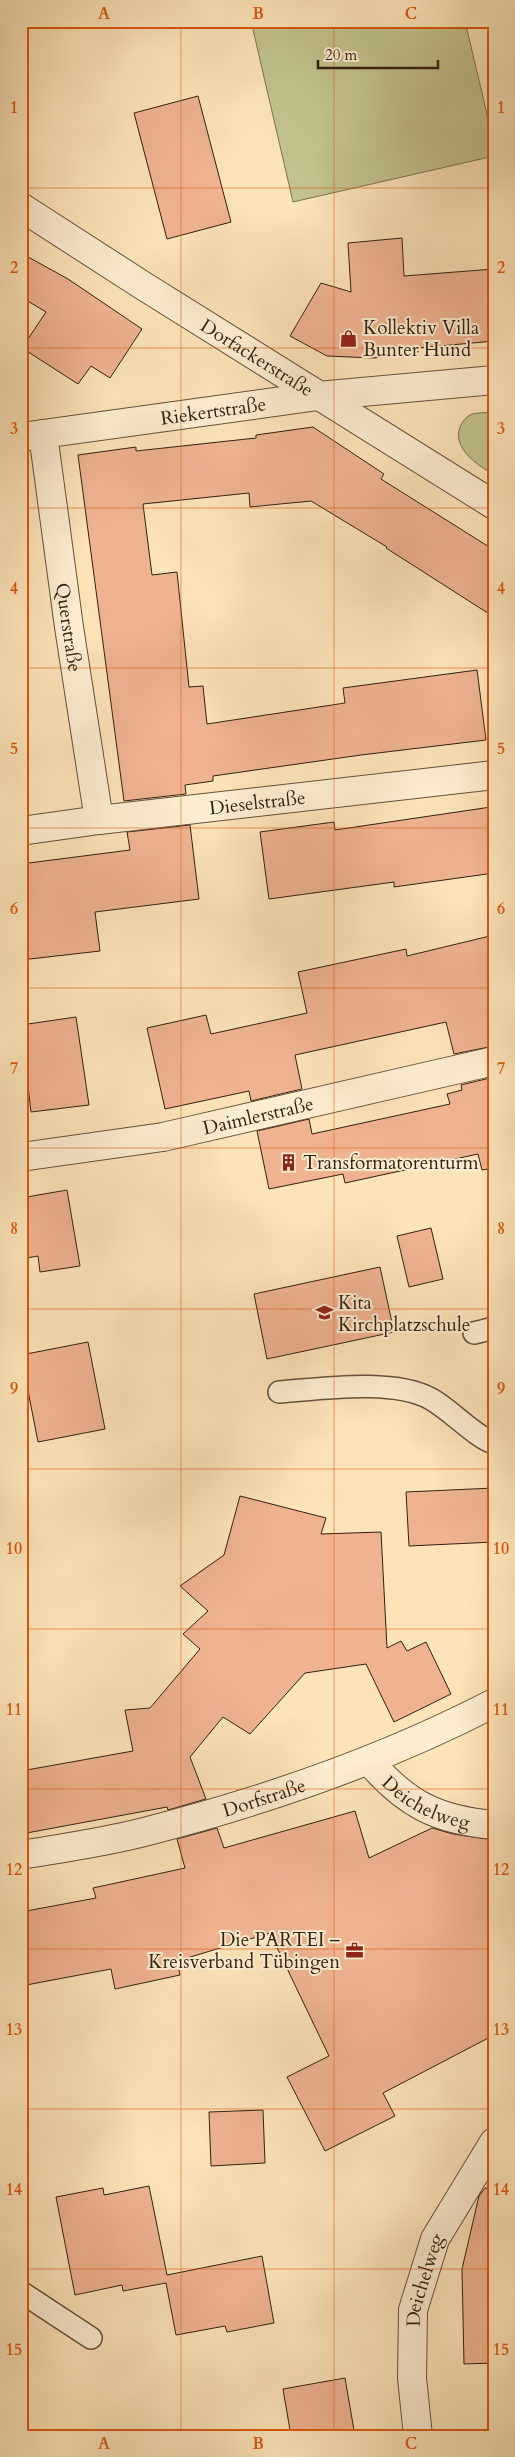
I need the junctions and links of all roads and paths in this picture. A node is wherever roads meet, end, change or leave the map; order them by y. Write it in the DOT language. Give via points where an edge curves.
graph roads {
  1 [pos="21,207"];
  2 [pos="494,380"];
  3 [pos="318,396"];
  4 [pos="32,436"];
  5 [pos="494,505"];
  6 [pos="494,775"];
  7 [pos="99,820"];
  8 [pos="21,831"];
  9 [pos="494,1061"];
  10 [pos="21,1157"];
  11 [pos="279,1392"];
  12 [pos="494,1443"];
  13 [pos="494,1703"];
  14 [pos="370,1762"];
  15 [pos="494,1825"];
  16 [pos="21,1855"];
  17 [pos="494,2142"];
  18 [pos="21,2292"];
  19 [pos="91,2338"];
  20 [pos="418,2436"];
  1 -- 3 [label="street, Dorfackerstraße"];
  2 -- 3 [label="street, Riekertstraße"];
  3 -- 4 [label="street, Riekertstraße"];
  3 -- 5 [label="street, Dorfackerstraße"];
  4 -- 7 [label="street, Querstraße"];
  6 -- 7 [label="street, Dieselstraße"];
  7 -- 8 [label="street, Dieselstraße"];
  9 -- 10 [label="street, Daimlerstraße" via="163,1137"];
  11 -- 12 [label="lane" via="378,1387 406,1389 451,1410"];
  13 -- 14 [label="street, Dorfstraße"];
  14 -- 15 [label="street, Deichelweg" via="389,1784 433,1813"];
  14 -- 16 [label="street, Dorfstraße" via="222,1811 147,1831"];
  17 -- 20 [label="street, Deichelweg" via="436,2239 413,2310 412,2378"];
  18 -- 19 [label="lane"];
}
